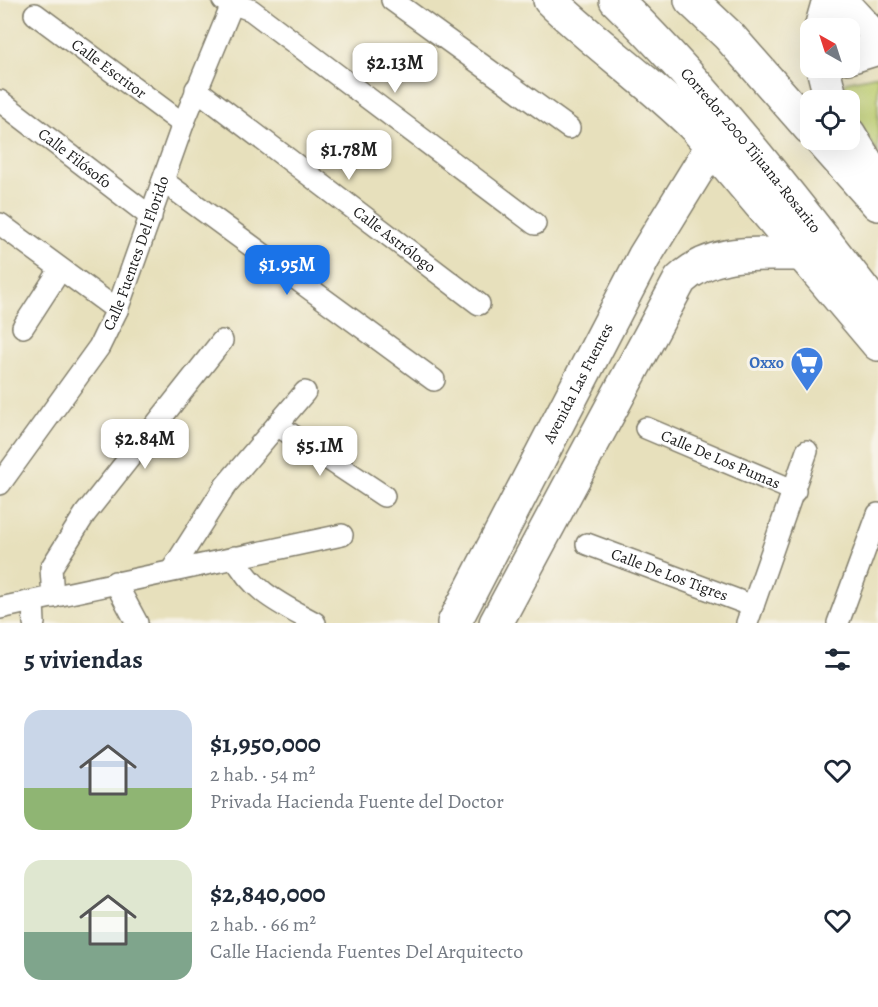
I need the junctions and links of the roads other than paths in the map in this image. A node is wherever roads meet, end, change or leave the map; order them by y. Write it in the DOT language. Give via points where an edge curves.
graph roads {
  1 [pos="392,0"];
  2 [pos="544,0"];
  3 [pos="550,0"];
  4 [pos="616,0"];
  5 [pos="691,0"];
  6 [pos="829,0"];
  7 [pos="843,0"];
  8 [pos="230,1"];
  9 [pos="35,14"];
  10 [pos="824,18"];
  11 [pos="574,23"];
  12 [pos="878,38"];
  13 [pos="878,48"];
  14 [pos="860,58"];
  15 [pos="196,89"];
  16 [pos="0,101"];
  17 [pos="800,117"];
  18 [pos="183,124"];
  19 [pos="569,128"];
  20 [pos="711,148"];
  21 [pos="829,150"];
  22 [pos="859,150"];
  23 [pos="163,181"];
  24 [pos="878,182"];
  25 [pos="878,204"];
  26 [pos="151,217"];
  27 [pos="0,224"];
  28 [pos="535,224"];
  29 [pos="801,254"];
  30 [pos="60,270"];
  31 [pos="479,304"];
  32 [pos="878,309"];
  33 [pos="117,310"];
  34 [pos="23,327"];
  35 [pos="222,340"];
  36 [pos="878,344"];
  37 [pos="434,380"];
  38 [pos="305,392"];
  39 [pos="277,425"];
  40 [pos="646,428"];
  41 [pos="807,451"];
  42 [pos="0,484"];
  43 [pos="795,491"];
  44 [pos="384,496"];
  45 [pos="878,514"];
  46 [pos="342,535"];
  47 [pos="587,544"];
  48 [pos="235,557"];
  49 [pos="172,570"];
  50 [pos="115,582"];
  51 [pos="43,599"];
  52 [pos="0,608"];
  53 [pos="750,615"];
  54 [pos="34,623"];
  55 [pos="137,623"];
  56 [pos="315,623"];
  57 [pos="454,623"];
  58 [pos="496,623"];
  59 [pos="838,623"];
  1 -- 19 [label="street"];
  2 -- 11 [label="main road"];
  3 -- 11 [label="main road"];
  4 -- 32 [label="main road, Corredor 2000 Tijuana-Rosarito" via="669,52 746,139"];
  5 -- 17 [label="main road" via="729,36"];
  6 -- 10 [label="main road"];
  7 -- 12 [label="main road"];
  8 -- 15 [label="street, Calle Fuentes Del Florido"];
  8 -- 28 [label="street" via="251,10"];
  9 -- 18 [label="street, Calle Escritor"];
  11 -- 20 [label="main road" via="666,98"];
  13 -- 14 [label="main road"];
  15 -- 18 [label="street, Calle Fuentes Del Florido"];
  15 -- 31 [label="street, Calle Astrólogo"];
  16 -- 26 [label="street, Calle Filósofo"];
  18 -- 23 [label="street, Calle Fuentes Del Florido"];
  20 -- 29 [label="main road"];
  20 -- 57 [label="main road, Avenida Las Fuentes" via="633,278"];
  21 -- 25 [label="main road"];
  22 -- 24 [label="main road"];
  23 -- 26 [label="street, Calle Fuentes Del Florido"];
  23 -- 37 [label="street"];
  26 -- 33 [label="street, Calle Fuentes Del Florido"];
  27 -- 30 [label="street"];
  29 -- 36 [label="main road"];
  29 -- 58 [label="main road" via="706,261 680,280"];
  30 -- 33 [label="street"];
  30 -- 34 [label="street"];
  33 -- 42 [label="street, Calle Fuentes Del Florido" via="99,347"];
  35 -- 51 [label="street" via="85,514 51,568"];
  38 -- 39 [label="street"];
  39 -- 44 [label="street"];
  39 -- 49 [label="street" via="226,485"];
  40 -- 43 [label="street, Calle De Los Pumas"];
  41 -- 43 [label="street"];
  43 -- 53 [label="street"];
  45 -- 59 [label="street"];
  46 -- 48 [label="street"];
  47 -- 53 [label="street, Calle De Los Tigres"];
  48 -- 49 [label="street"];
  48 -- 56 [label="street" via="256,588"];
  49 -- 50 [label="street"];
  50 -- 51 [label="street"];
  50 -- 55 [label="street"];
  51 -- 52 [label="street"];
  51 -- 54 [label="street"];
}
